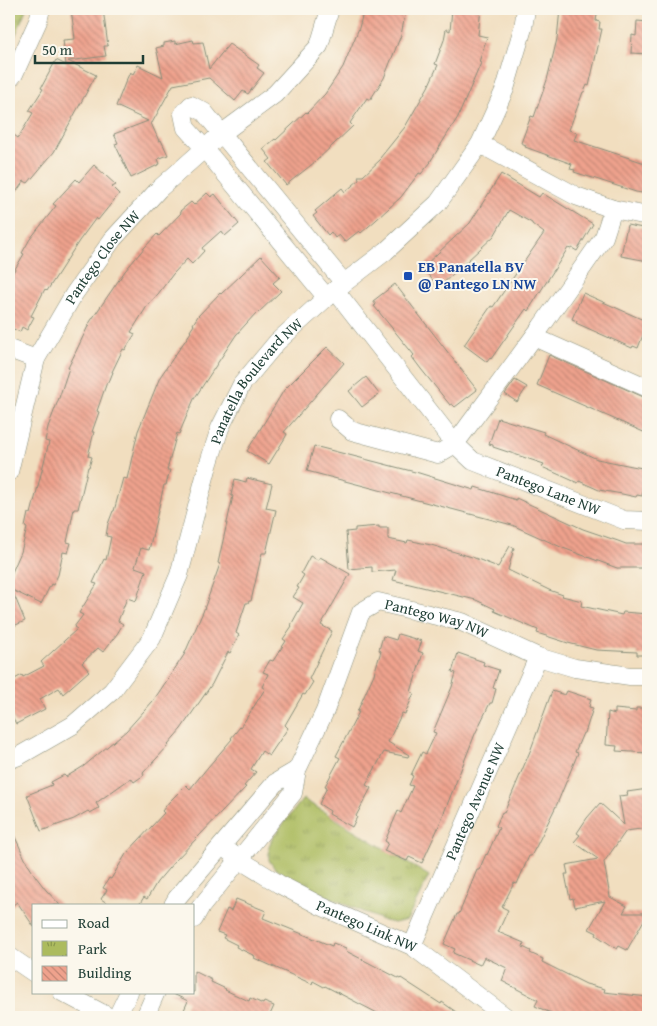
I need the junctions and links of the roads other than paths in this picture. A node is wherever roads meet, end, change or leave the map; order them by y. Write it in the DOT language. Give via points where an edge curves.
graph roads {
  1 [pos="41,9"];
  2 [pos="330,9"];
  3 [pos="526,9"];
  4 [pos="9,80"];
  5 [pos="221,134"];
  6 [pos="480,144"];
  7 [pos="204,148"];
  8 [pos="613,209"];
  9 [pos="648,216"];
  10 [pos="336,290"];
  11 [pos="538,332"];
  12 [pos="9,349"];
  13 [pos="36,359"];
  14 [pos="648,375"];
  15 [pos="648,388"];
  16 [pos="338,419"];
  17 [pos="455,444"];
  18 [pos="9,472"];
  19 [pos="648,521"];
  20 [pos="538,657"];
  21 [pos="648,676"];
  22 [pos="9,760"];
  23 [pos="296,770"];
  24 [pos="222,846"];
  25 [pos="240,860"];
  26 [pos="174,904"];
  27 [pos="195,917"];
  28 [pos="412,946"];
  29 [pos="9,956"];
  30 [pos="32,972"];
  31 [pos="66,994"];
  32 [pos="128,994"];
  33 [pos="155,994"];
  34 [pos="109,1017"];
  35 [pos="117,1017"];
  36 [pos="145,1017"];
  37 [pos="506,1017"];
  1 -- 4 [label="street"];
  2 -- 5 [label="street, Pantego Close NW" via="319,46 275,94"];
  3 -- 6 [label="street, Panatella Boulevard NW" via="505,89"];
  5 -- 7 [label="street, Pantego Close NW"];
  5 -- 7 [label="street" via="204,112 191,105 183,114 186,128"];
  5 -- 10 [label="street"];
  6 -- 8 [label="street" via="576,196"];
  6 -- 10 [label="street, Panatella Boulevard NW" via="438,203 386,251"];
  7 -- 10 [label="street"];
  7 -- 13 [label="street, Pantego Close NW" via="112,239 74,294"];
  8 -- 9 [label="street"];
  8 -- 11 [label="street" via="604,236"];
  10 -- 17 [label="street, Pantego Lane NW"];
  10 -- 22 [label="street, Panatella Boulevard NW" via="277,342 242,384 220,428 179,575 152,638 112,691 73,725"];
  11 -- 14 [label="street"];
  11 -- 15 [label="street"];
  11 -- 17 [label="street"];
  12 -- 13 [label="street"];
  13 -- 18 [label="street, Pantego Close NW"];
  16 -- 17 [label="street" via="352,431 438,454"];
  17 -- 19 [label="street, Pantego Lane NW" via="473,461 624,520"];
  20 -- 21 [label="street, Pantego Way NW" via="575,668"];
  20 -- 23 [label="street, Pantego Way NW" via="462,622 378,602 361,612 325,711"];
  20 -- 28 [label="street, Pantego Avenue NW"];
  23 -- 24 [label="street" via="275,783"];
  23 -- 25 [label="street, Pantego Way NW" via="293,793"];
  24 -- 25 [label="street, Pantego Link NW"];
  24 -- 26 [label="street"];
  25 -- 27 [label="street, Pantego Way NW"];
  25 -- 28 [label="street, Pantego Link NW" via="321,906"];
  28 -- 37 [label="street, Pantego Link NW"];
  29 -- 30 [label="street"];
  31 -- 34 [label="street"];
  32 -- 35 [label="street"];
  33 -- 36 [label="street"];
}
